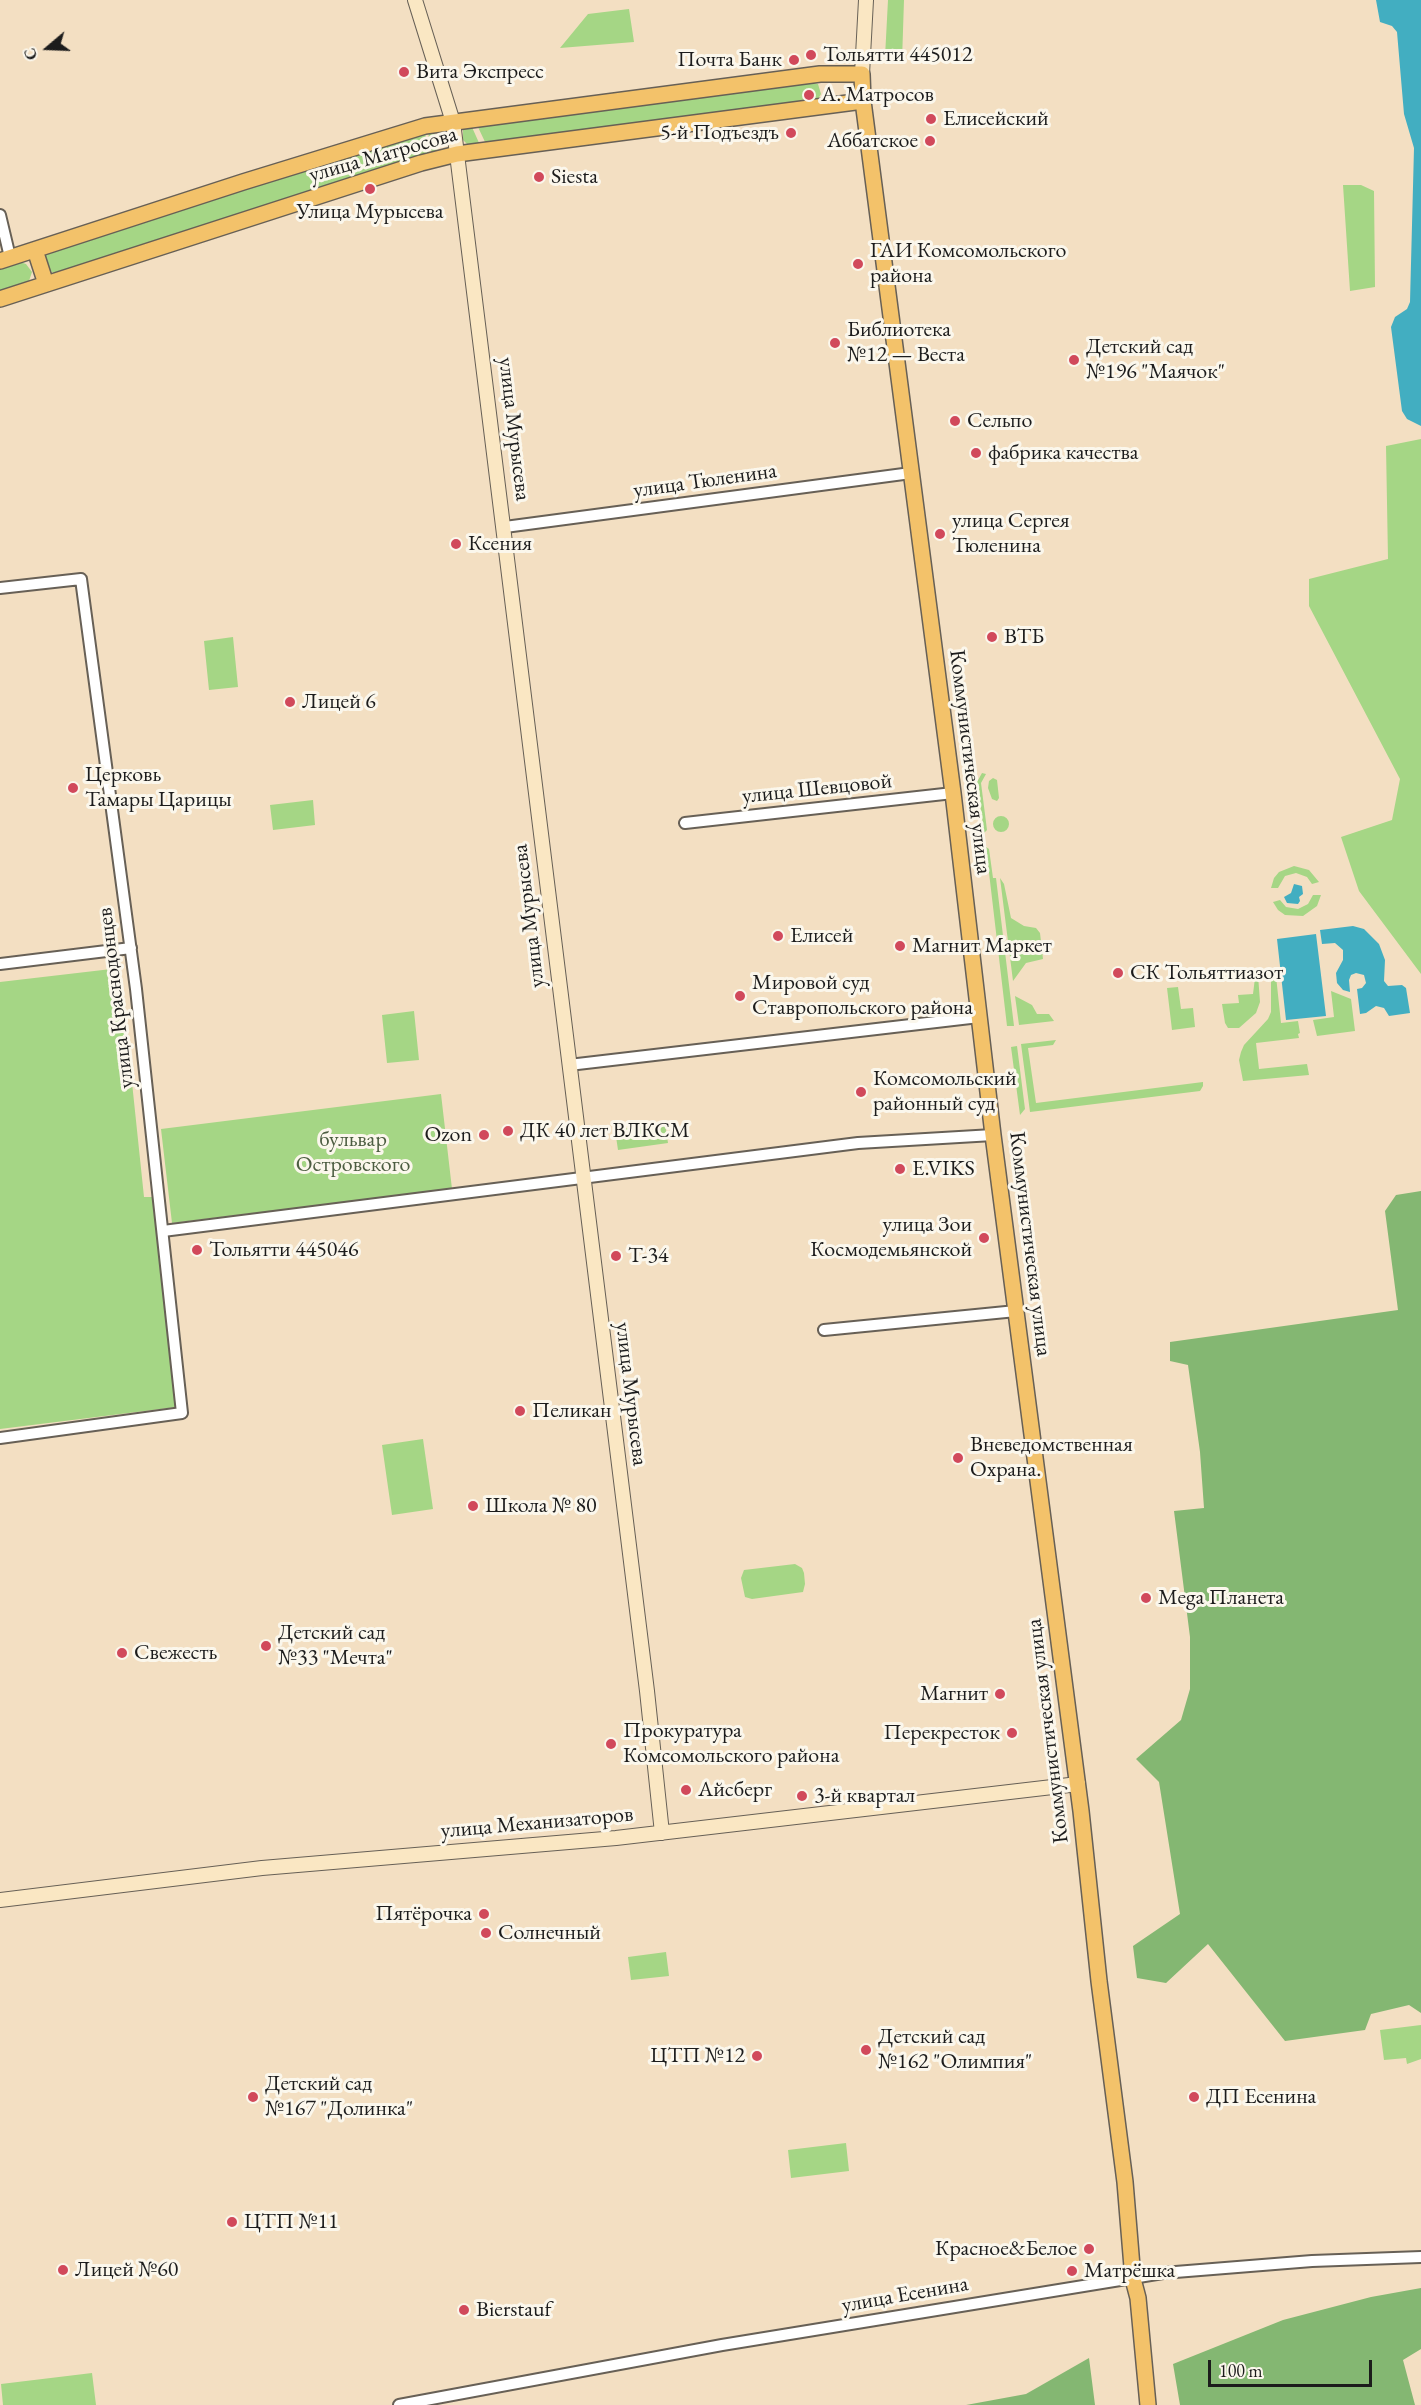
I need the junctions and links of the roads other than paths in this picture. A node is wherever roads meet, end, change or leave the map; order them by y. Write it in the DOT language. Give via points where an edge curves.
graph roads {
  1 [pos="416,0"];
  2 [pos="866,0"];
  3 [pos="862,74"];
  4 [pos="863,101"];
  5 [pos="453,122"];
  6 [pos="458,154"];
  7 [pos="0,215"];
  8 [pos="35,250"];
  9 [pos="5,259"];
  10 [pos="46,284"];
  11 [pos="0,299"];
  12 [pos="911,473"];
  13 [pos="505,527"];
  14 [pos="0,588"];
  15 [pos="953,793"];
  16 [pos="685,823"];
  17 [pos="131,948"];
  18 [pos="0,964"];
  19 [pos="979,1017"];
  20 [pos="569,1065"];
  21 [pos="993,1135"];
  22 [pos="584,1179"];
  23 [pos="163,1231"];
  24 [pos="1016,1311"];
  25 [pos="824,1330"];
  26 [pos="0,1438"];
  27 [pos="1078,1784"];
  28 [pos="662,1833"];
  29 [pos="0,1900"];
  30 [pos="1421,2258"];
  31 [pos="1134,2279"];
  32 [pos="399,2405"];
  33 [pos="1148,2405"];
  1 -- 5 [label="street, улица Мурысева"];
  2 -- 3 [label="street, Коммунистическая улица"];
  3 -- 4 [label="main road, Коммунистическая улица"];
  3 -- 5 [label="main road, улица Матросова" via="820,74"];
  4 -- 6 [label="main road, улица Матросова"];
  4 -- 12 [label="main road, Коммунистическая улица"];
  5 -- 6 [label="street, улица Мурысева"];
  5 -- 8 [label="main road, улица Матросова" via="425,126"];
  6 -- 10 [label="main road, улица Матросова"];
  6 -- 13 [label="street, улица Мурысева"];
  7 -- 9 [label="street"];
  8 -- 9 [label="main road, улица Матросова"];
  8 -- 10 [label="main road"];
  10 -- 11 [label="main road, улица Матросова"];
  12 -- 13 [label="street, улица Тюленина"];
  12 -- 15 [label="main road, Коммунистическая улица"];
  13 -- 20 [label="street, улица Мурысева"];
  14 -- 17 [label="street, улица Краснодонцев" via="81,579"];
  15 -- 16 [label="street, улица Шевцовой"];
  15 -- 19 [label="main road, Коммунистическая улица"];
  17 -- 18 [label="street"];
  17 -- 23 [label="street, улица Краснодонцев"];
  19 -- 20 [label="street"];
  19 -- 21 [label="main road, Коммунистическая улица"];
  20 -- 22 [label="street, улица Мурысева"];
  21 -- 22 [label="street" via="858,1143"];
  21 -- 24 [label="main road, Коммунистическая улица"];
  22 -- 23 [label="street"];
  22 -- 28 [label="street, улица Мурысева"];
  23 -- 26 [label="street, улица Краснодонцев" via="182,1413"];
  24 -- 25 [label="street"];
  24 -- 27 [label="main road, Коммунистическая улица"];
  27 -- 28 [label="street, улица Механизаторов"];
  27 -- 31 [label="main road, Коммунистическая улица"];
  28 -- 29 [label="street, улица Механизаторов" via="262,1868"];
  30 -- 31 [label="street, улица Есенина" via="1312,2261 1163,2273"];
  31 -- 32 [label="street, улица Есенина" via="722,2345"];
  31 -- 33 [label="main road, Коммунистическая улица"];
}
